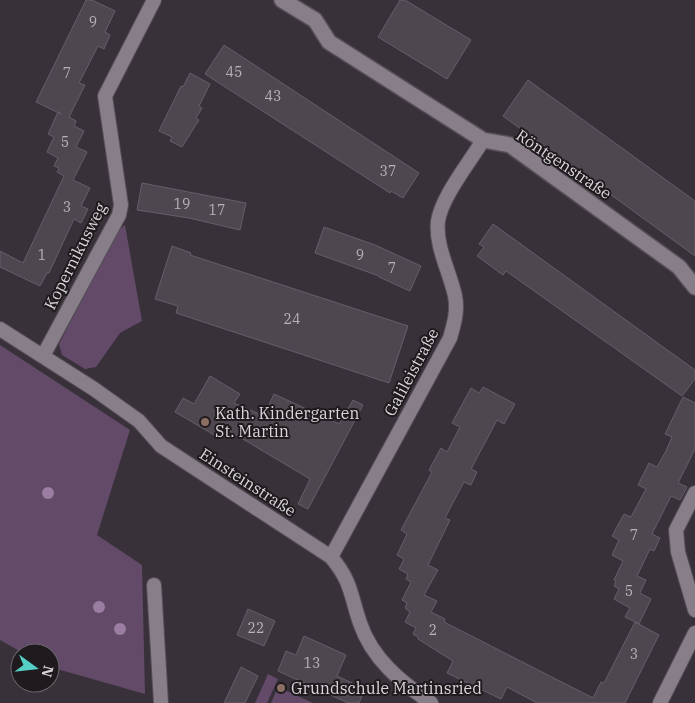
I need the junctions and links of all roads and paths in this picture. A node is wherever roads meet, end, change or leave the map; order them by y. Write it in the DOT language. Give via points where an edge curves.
graph roads {
  1 [pos="154,0"];
  2 [pos="282,0"];
  3 [pos="483,140"];
  4 [pos="695,287"];
  5 [pos="0,329"];
  6 [pos="43,356"];
  7 [pos="695,493"];
  8 [pos="331,557"];
  9 [pos="154,585"];
  10 [pos="695,610"];
  11 [pos="695,633"];
  12 [pos="161,703"];
  13 [pos="431,703"];
  14 [pos="660,703"];
  1 -- 6 [label="street, Kopernikusweg" via="105,96 121,205 119,215"];
  2 -- 3 [label="street, Röntgenstraße" via="315,20 329,42"];
  3 -- 4 [label="street, Röntgenstraße" via="510,145 680,267"];
  3 -- 8 [label="street, Galileistraße" via="445,202 438,220 438,236 455,297 456,316 450,338"];
  5 -- 6 [label="street, Einsteinstraße"];
  6 -- 8 [label="street, Einsteinstraße" via="140,421 161,446"];
  7 -- 10 [label="street" via="676,530 678,552"];
  8 -- 13 [label="street, Einsteinstraße" via="344,572 352,590 360,624 370,646 390,671"];
  9 -- 12 [label="street"];
  11 -- 14 [label="street"];
}
